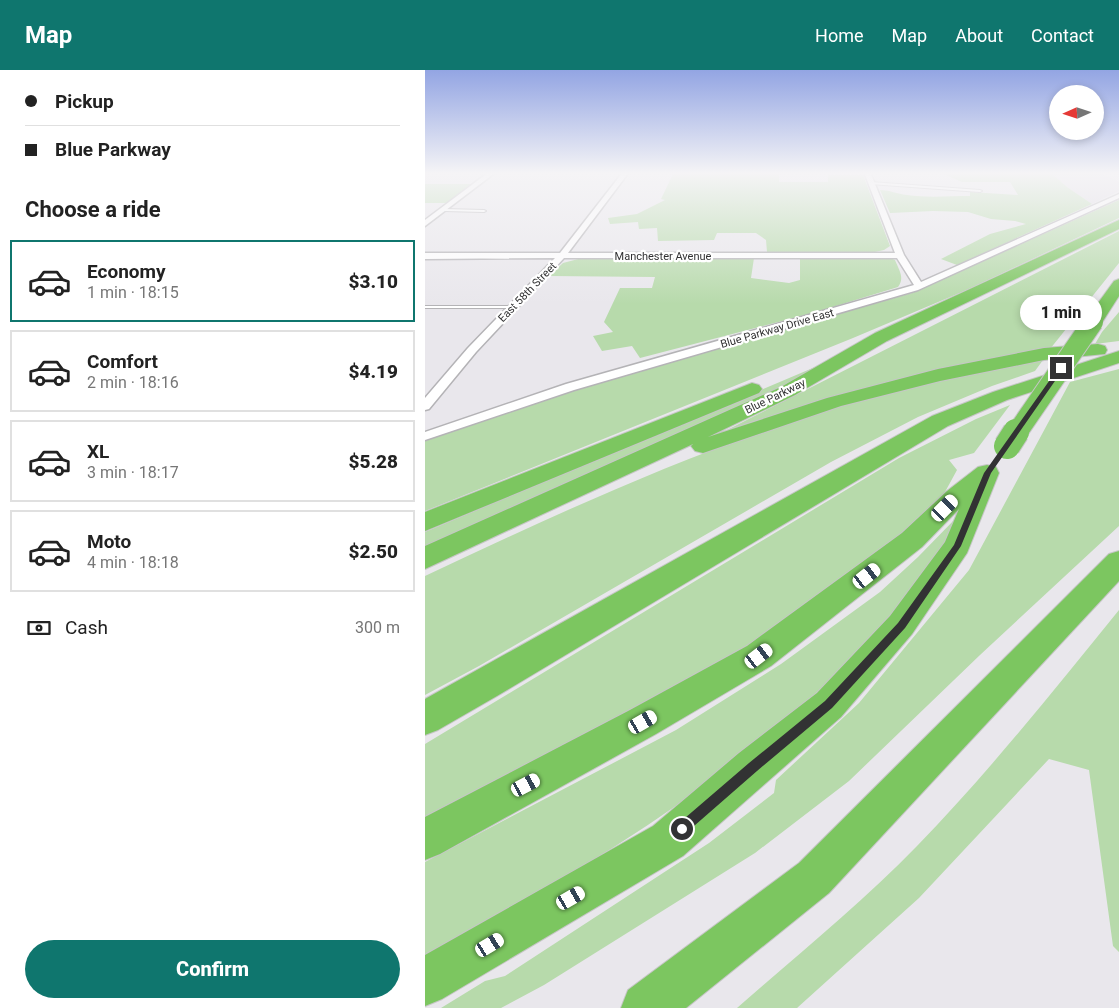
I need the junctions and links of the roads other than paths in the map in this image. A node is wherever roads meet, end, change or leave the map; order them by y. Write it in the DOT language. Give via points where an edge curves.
graph roads {
  1 [pos="436,216"];
  2 [pos="592,216"];
  3 [pos="884,216"];
  4 [pos="1076,216"];
  5 [pos="425,224"];
  6 [pos="1119,224"];
  7 [pos="900,255"];
  8 [pos="425,256"];
  9 [pos="561,257"];
  10 [pos="1119,284"];
  11 [pos="918,285"];
  12 [pos="425,307"];
  13 [pos="513,307"];
  14 [pos="881,338"];
  15 [pos="1119,348"];
  16 [pos="1119,357"];
  17 [pos="425,406"];
  18 [pos="425,436"];
  19 [pos="997,460"];
  20 [pos="606,475"];
  21 [pos="425,522"];
  22 [pos="425,558"];
  23 [pos="1119,562"];
  24 [pos="425,718"];
  25 [pos="425,839"];
  26 [pos="425,982"];
  27 [pos="646,1008"];
  1 -- 5 [label="street"];
  2 -- 9 [label="street, East 58th Street"];
  3 -- 7 [label="street"];
  4 -- 11 [label="street, Blue Parkway Drive East"];
  6 -- 14 [label="highway, Blue Parkway"];
  7 -- 9 [label="street, Manchester Avenue"];
  7 -- 11 [label="street"];
  8 -- 9 [label="street, Manchester Avenue"];
  9 -- 13 [label="street, East 58th Street"];
  10 -- 19 [label="highway, bridge"];
  11 -- 18 [label="street, Blue Parkway Drive East" via="884,298 569,387"];
  12 -- 13 [label="lane"];
  13 -- 17 [label="street, East 58th Street"];
  14 -- 20 [label="highway, Blue Parkway" via="788,391"];
  14 -- 21 [label="highway"];
  15 -- 20 [label="highway" via="1044,354 938,375 834,402 728,439"];
  16 -- 24 [label="highway" via="1000,396 939,421"];
  19 -- 25 [label="highway" via="911,540 759,656"];
  19 -- 26 [label="highway" via="957,546 901,625 829,705 668,841"];
  20 -- 22 [label="highway, Blue Parkway"];
  23 -- 27 [label="highway" via="814,878"];
}
